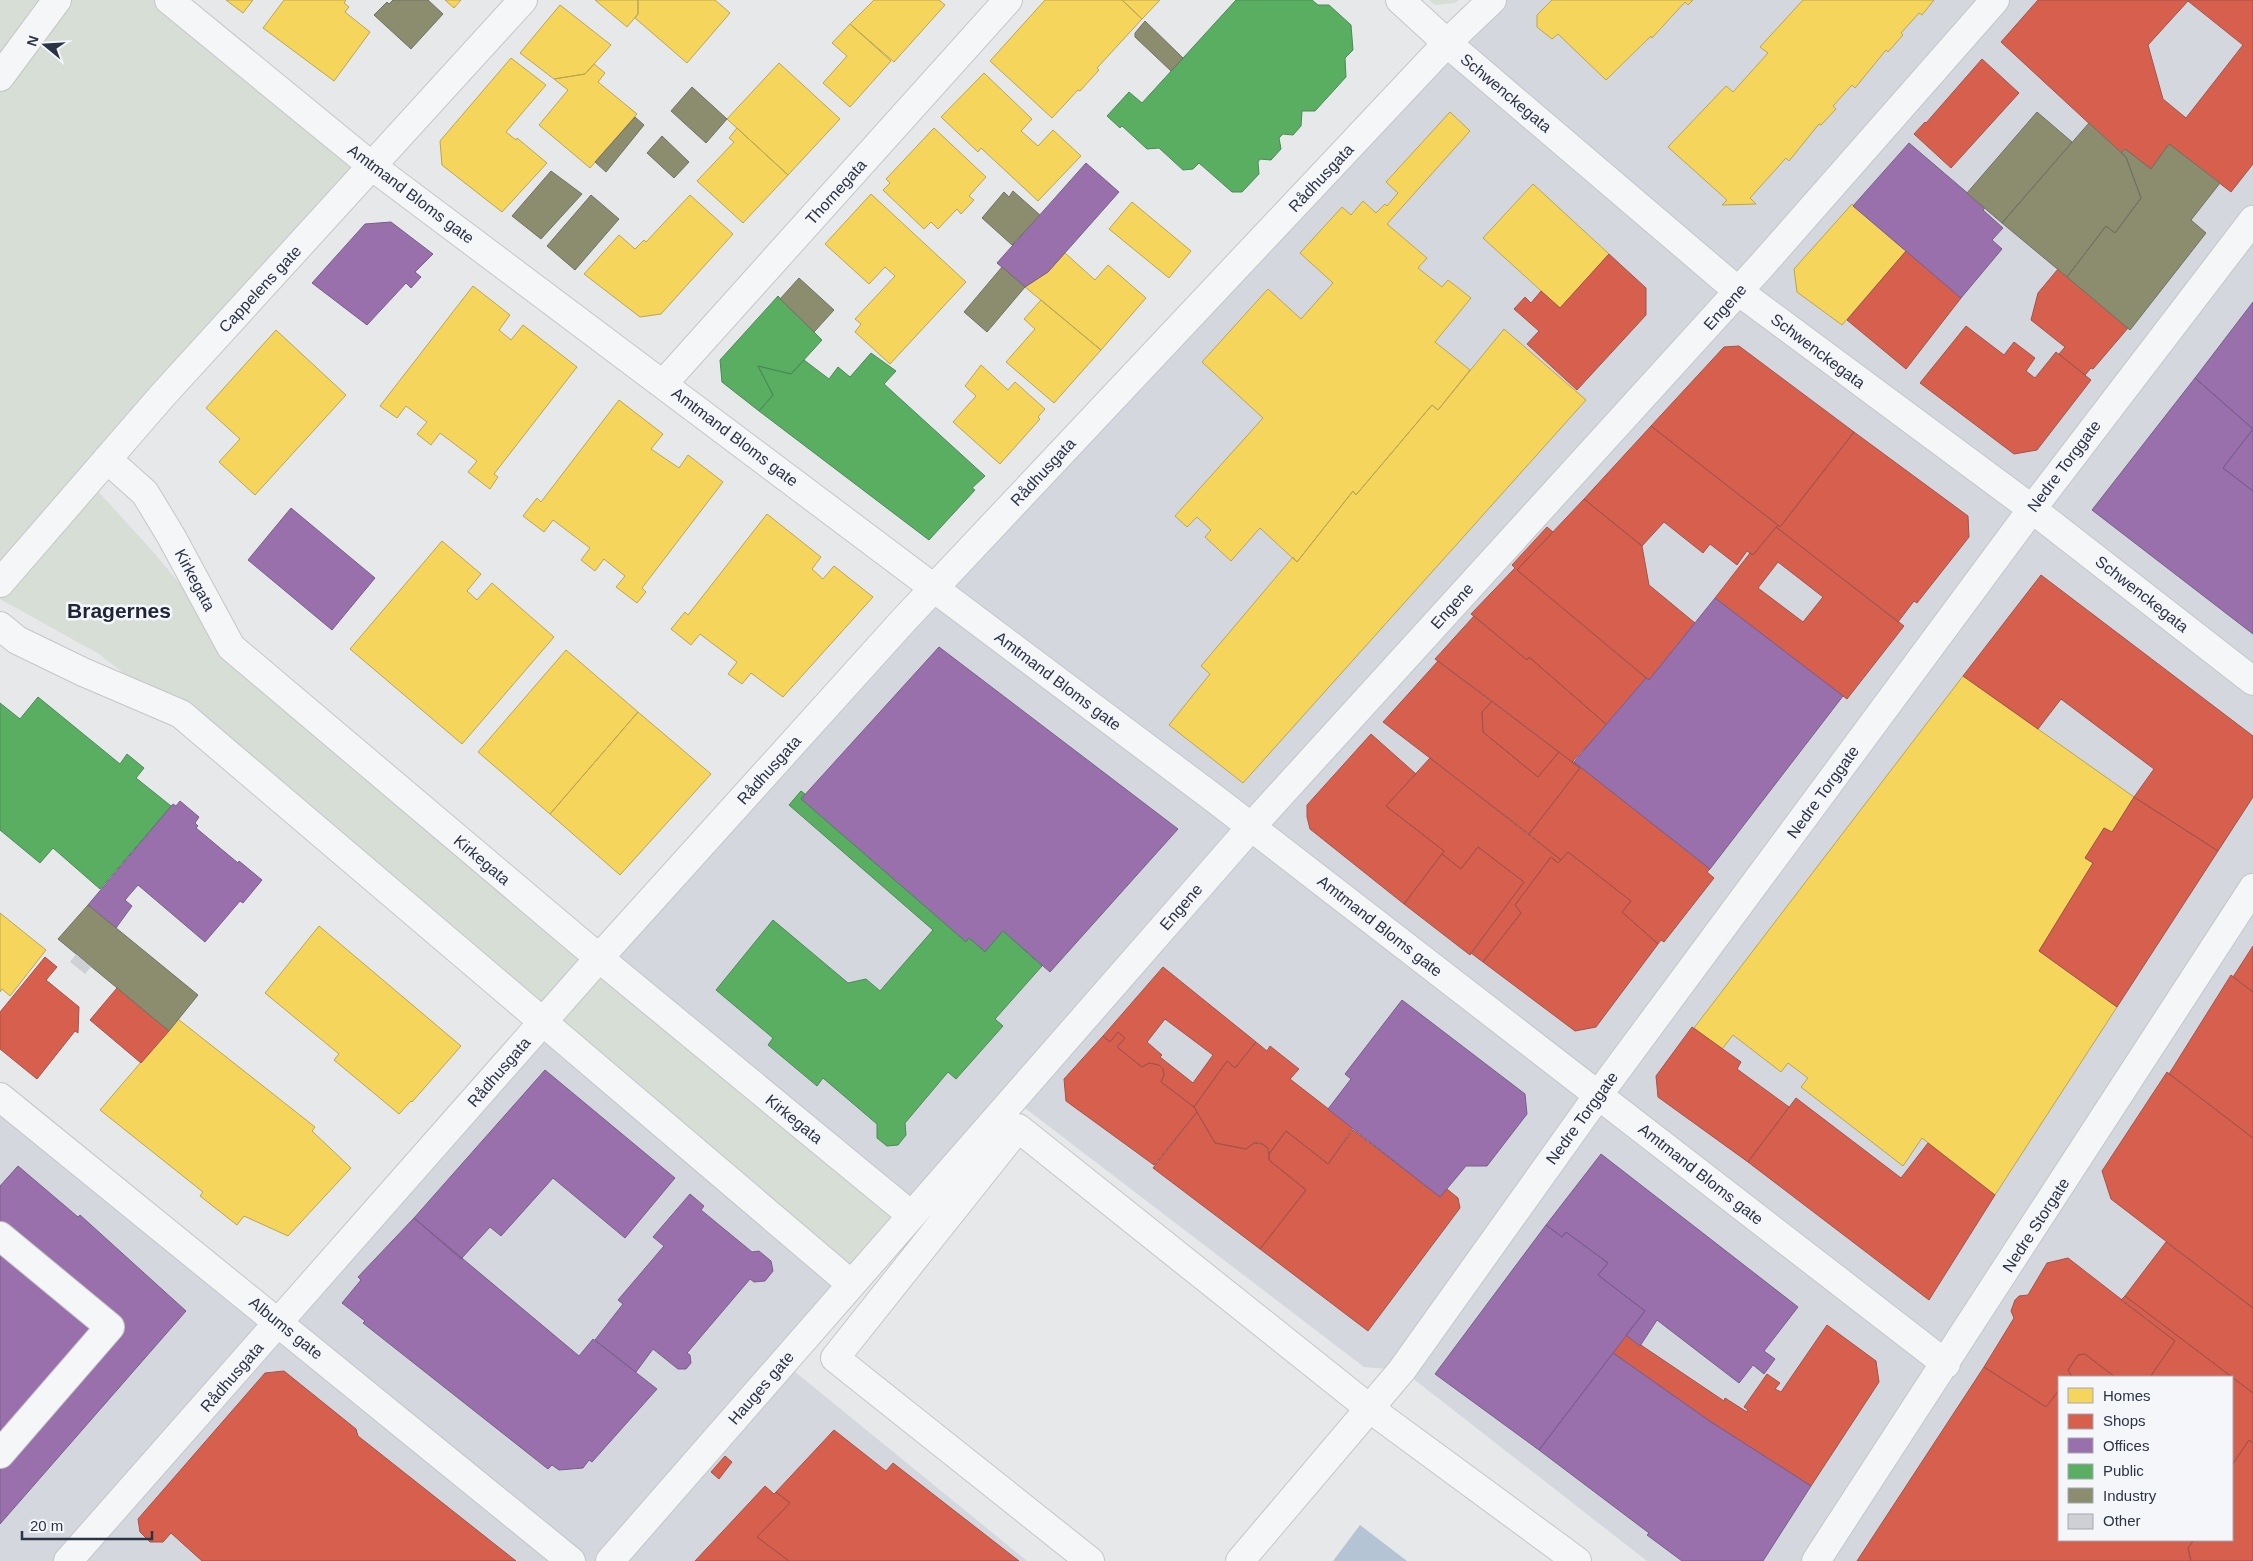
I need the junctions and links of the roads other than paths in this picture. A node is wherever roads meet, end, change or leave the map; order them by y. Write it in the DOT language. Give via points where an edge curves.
graph roads {
  1 [pos="58,0"];
  2 [pos="169,0"];
  3 [pos="524,0"];
  4 [pos="1008,0"];
  5 [pos="1400,0"];
  6 [pos="1492,0"];
  7 [pos="1995,0"];
  8 [pos="1448,43"];
  9 [pos="0,77"];
  10 [pos="373,167"];
  11 [pos="2253,220"];
  12 [pos="1738,292"];
  13 [pos="663,384"];
  14 [pos="107,459"];
  15 [pos="2032,508"];
  16 [pos="0,583"];
  17 [pos="935,587"];
  18 [pos="0,626"];
  19 [pos="2253,681"];
  20 [pos="1251,827"];
  21 [pos="2253,888"];
  22 [pos="599,958"];
  23 [pos="543,1022"];
  24 [pos="1599,1094"];
  25 [pos="2,1104"];
  26 [pos="911,1215"];
  27 [pos="0,1236"];
  28 [pos="851,1284"];
  29 [pos="280,1322"];
  30 [pos="1946,1364"];
  31 [pos="1369,1408"];
  32 [pos="0,1454"];
  33 [pos="68,1561"];
  34 [pos="571,1561"];
  35 [pos="610,1561"];
  36 [pos="1090,1561"];
  37 [pos="1240,1561"];
  38 [pos="1577,1561"];
  39 [pos="1816,1561"];
  1 -- 9 [label="street"];
  2 -- 10 [label="street, Amtmand Bloms gate"];
  3 -- 10 [label="street, Cappelens gate"];
  4 -- 13 [label="street, Thornegata"];
  5 -- 8 [label="street, Schwenckegata"];
  6 -- 8 [label="street, Rådhusgata"];
  7 -- 12 [label="street, Engene"];
  8 -- 12 [label="street, Schwenckegata"];
  8 -- 17 [label="street, Rådhusgata"];
  10 -- 13 [label="street, Amtmand Bloms gate"];
  10 -- 14 [label="street, Cappelens gate"];
  11 -- 15 [label="street, Nedre Torggate"];
  12 -- 15 [label="street, Schwenckegata"];
  12 -- 20 [label="street, Engene"];
  13 -- 17 [label="street, Amtmand Bloms gate"];
  14 -- 16 [label="street, Cappelens gate"];
  14 -- 22 [label="street, Kirkegata" via="146,493 231,647"];
  15 -- 19 [label="street, Schwenckegata"];
  15 -- 24 [label="street, Nedre Torggate"];
  17 -- 20 [label="street, Amtmand Bloms gate"];
  17 -- 22 [label="street, Rådhusgata"];
  18 -- 23 [label="street" via="16,640 181,714"];
  20 -- 24 [label="street, Amtmand Bloms gate"];
  20 -- 26 [label="street, Engene"];
  21 -- 30 [label="street, Nedre Storgate"];
  22 -- 23 [label="street, Rådhusgata"];
  22 -- 26 [label="street, Kirkegata"];
  23 -- 28 [label="street"];
  23 -- 29 [label="street, Rådhusgata"];
  24 -- 30 [label="street, Amtmand Bloms gate"];
  24 -- 31 [label="street, Nedre Torggate" via="1402,1370"];
  25 -- 29 [label="street, Albums gate"];
  26 -- 28 [label="street, Hauges gate"];
  27 -- 32 [label="street" via="110,1327"];
  28 -- 35 [label="street, Hauges gate"];
  29 -- 33 [label="street, Rådhusgata"];
  29 -- 34 [label="street, Albums gate"];
  30 -- 39 [label="street, Nedre Storgate"];
  31 -- 36 [label="street" via="1018,1128 835,1358"];
  31 -- 37 [label="street, Nedre Torggate"];
  31 -- 38 [label="street"];
}
